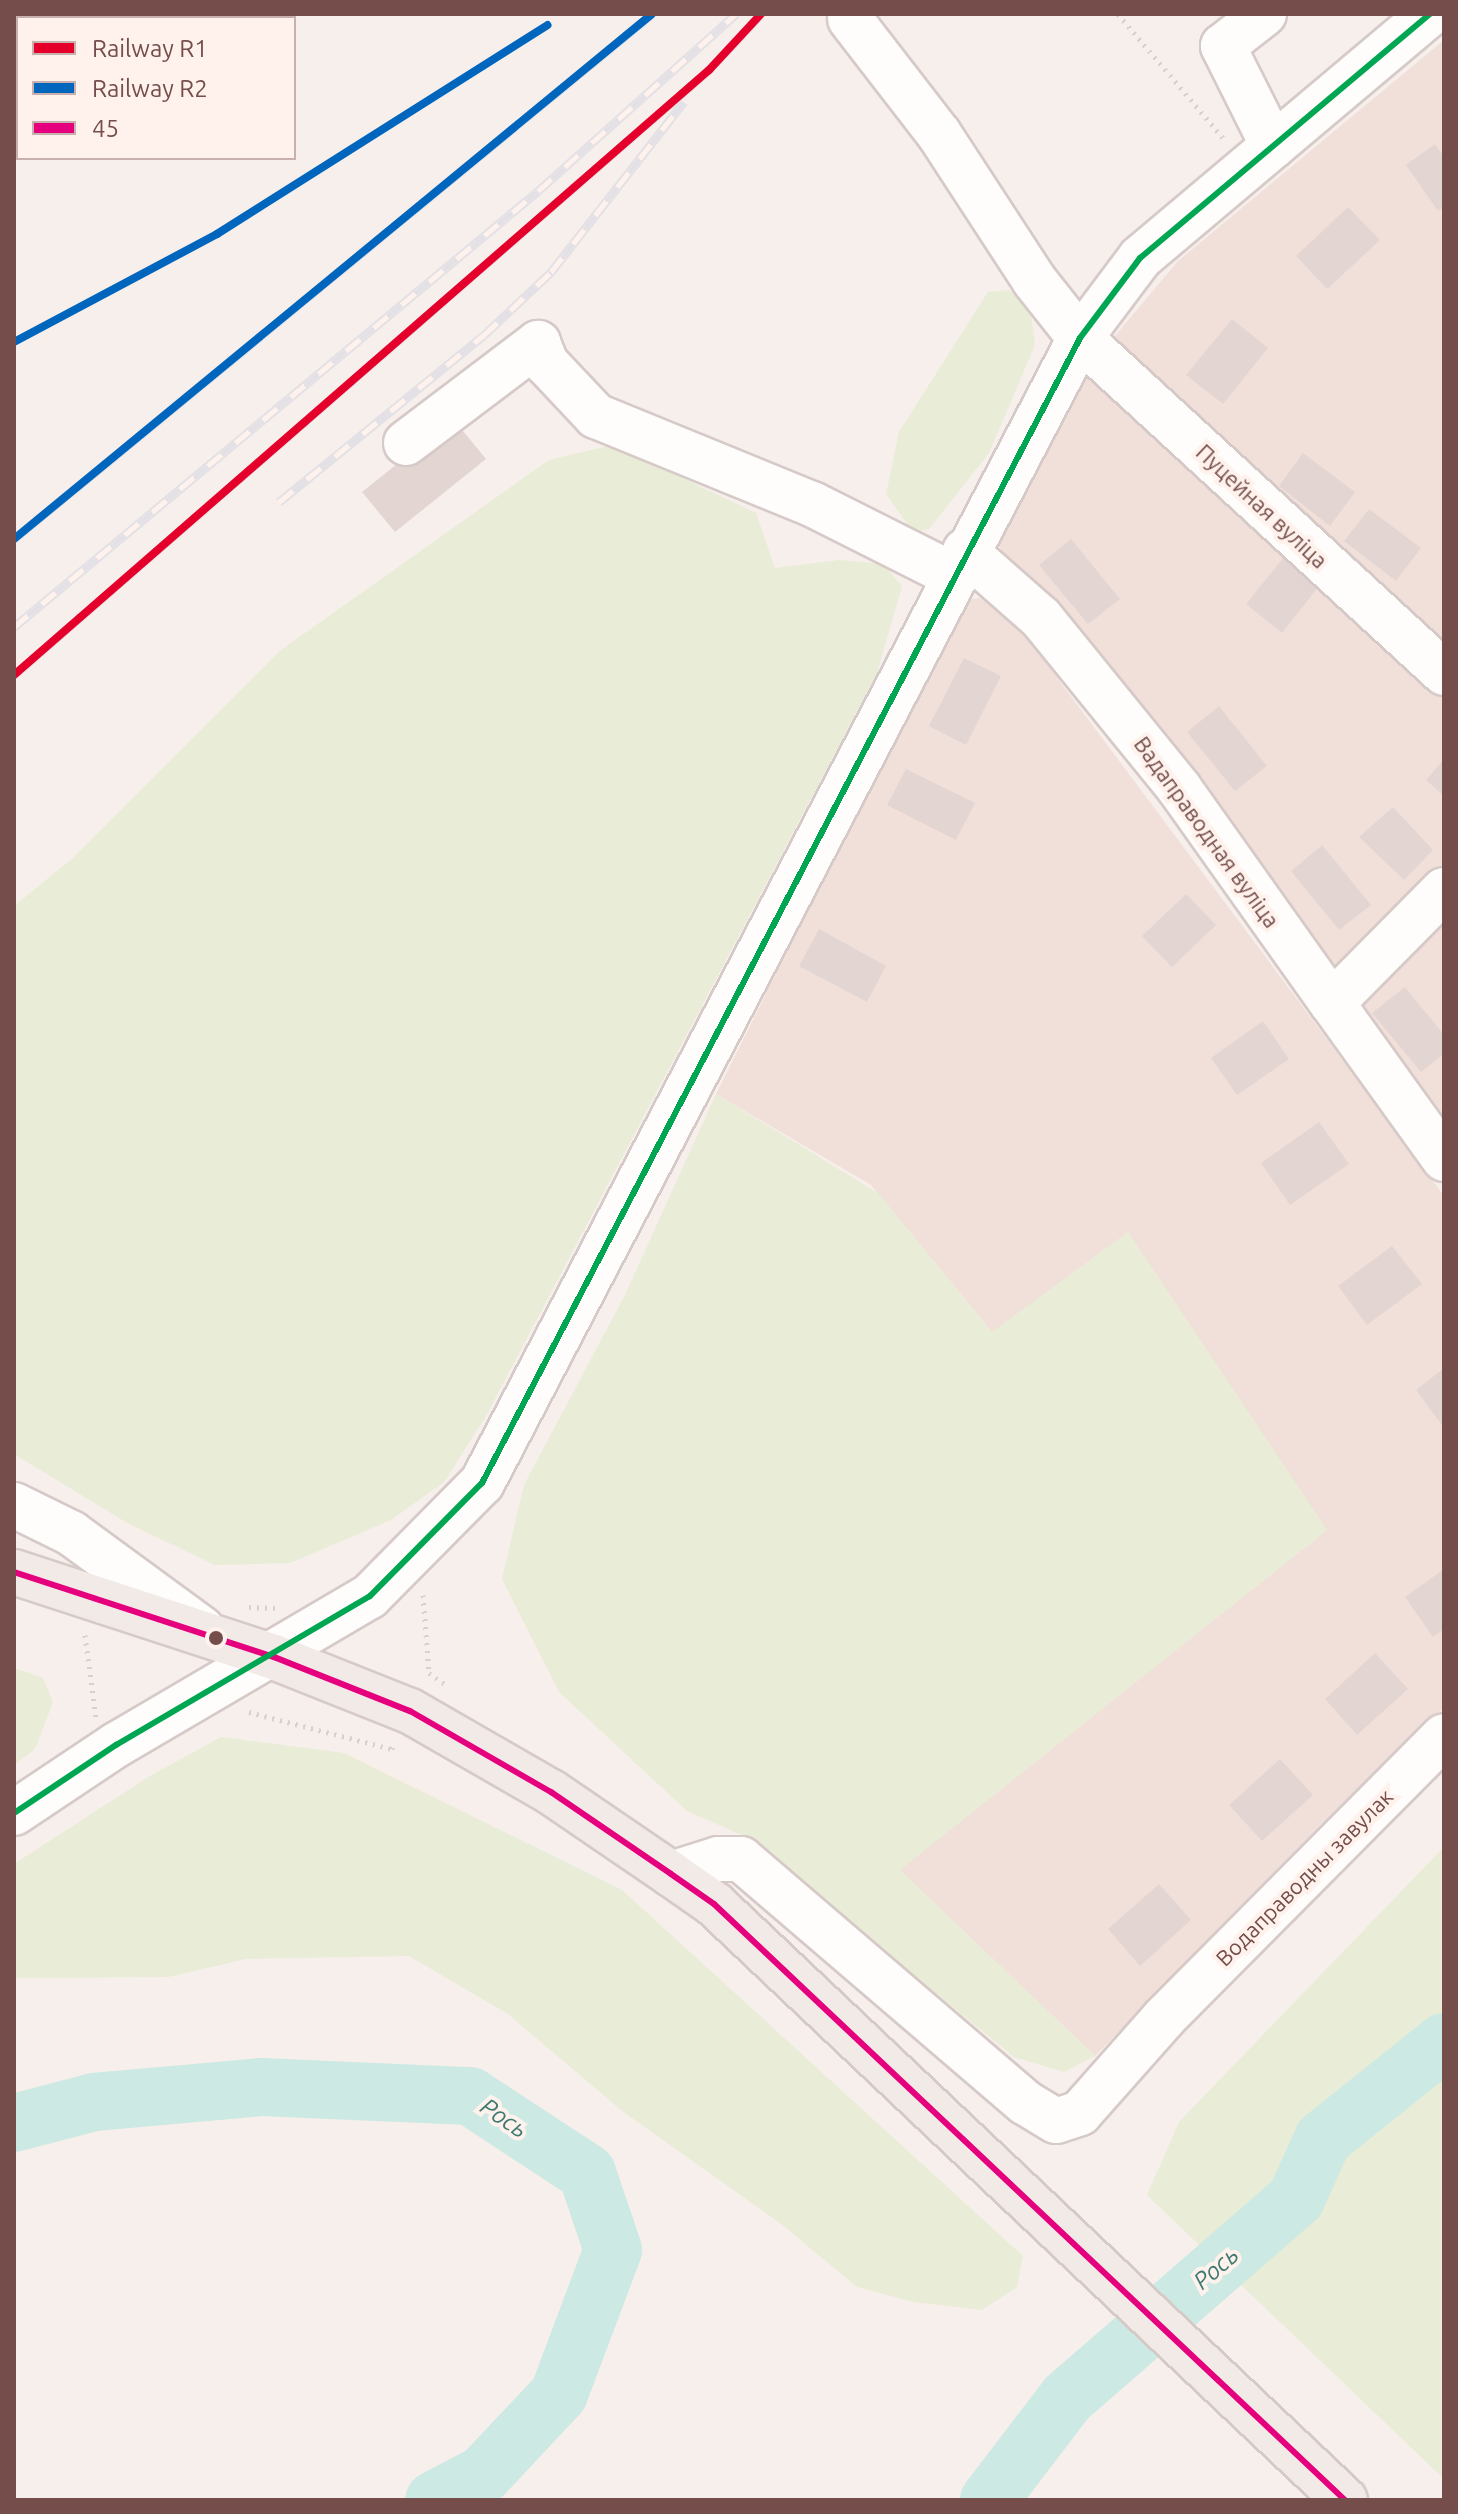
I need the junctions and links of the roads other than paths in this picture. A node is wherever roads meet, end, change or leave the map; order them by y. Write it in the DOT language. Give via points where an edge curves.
graph roads {
  1 [pos="1264,14"];
  2 [pos="1430,14"];
  3 [pos="850,19"];
  4 [pos="1260,157"];
  5 [pos="1080,338"];
  6 [pos="406,443"];
  7 [pos="959,563"];
  8 [pos="1444,673"];
  9 [pos="1444,890"];
  10 [pos="1332,1003"];
  11 [pos="1444,1159"];
  12 [pos="14,1505"];
  13 [pos="14,1572"];
  14 [pos="211,1636"];
  15 [pos="274,1657"];
  16 [pos="1444,1736"];
  17 [pos="14,1813"];
  18 [pos="671,1874"];
  19 [pos="1345,2500"];
  1 -- 4 [label="street" via="1223,46"];
  2 -- 4 [label="street"];
  3 -- 5 [label="street, Пуцейная вуліца" via="939,134 1034,280"];
  4 -- 5 [label="street" via="1140,258"];
  5 -- 7 [label="street"];
  5 -- 8 [label="street, Пуцейная вуліца"];
  6 -- 7 [label="street, Вадаправодная вуліца" via="538,343 546,363 596,416"];
  7 -- 10 [label="street, Вадаправодная вуліца" via="1041,618 1149,752"];
  7 -- 15 [label="street" via="482,1483 370,1596"];
  9 -- 10 [label="street"];
  10 -- 11 [label="street"];
  12 -- 14 [label="street" via="71,1533"];
  13 -- 14 [label="main road"];
  14 -- 15 [label="main road"];
  15 -- 17 [label="street" via="116,1745"];
  15 -- 18 [label="main road" via="410,1711 551,1792"];
  16 -- 18 [label="street, Водаправодны завулак" via="1164,2018 1080,2113 1056,2121 1026,2103 741,1859 718,1859"];
  18 -- 19 [label="main road" via="714,1904"];
}
